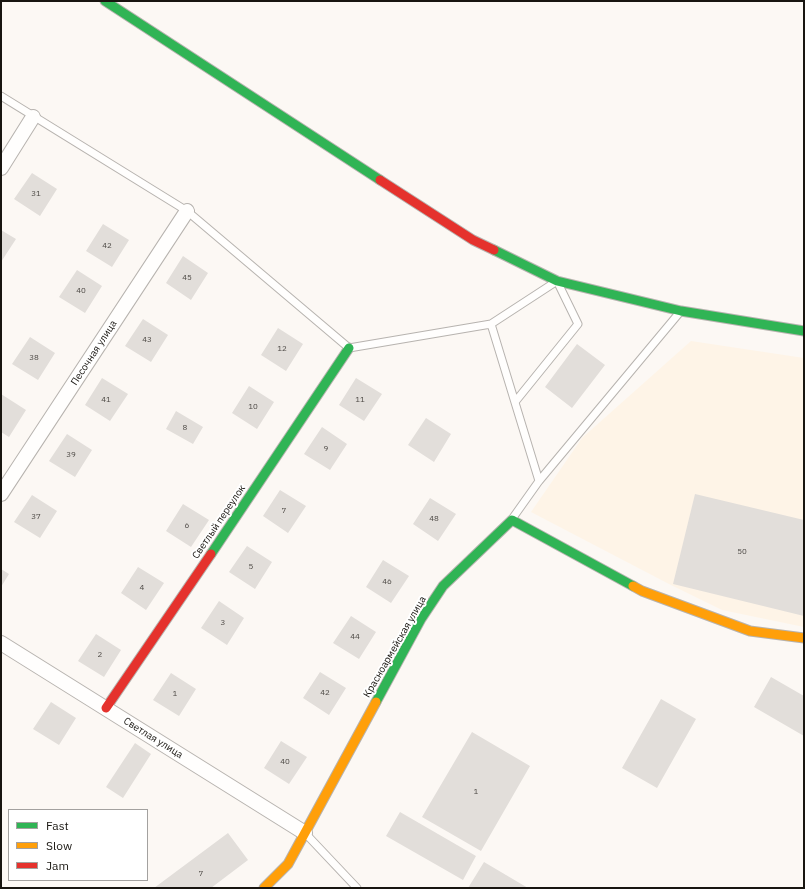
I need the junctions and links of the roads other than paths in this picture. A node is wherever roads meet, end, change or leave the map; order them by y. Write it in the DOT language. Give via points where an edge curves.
graph roads {
  1 [pos="106,1"];
  2 [pos="1,96"];
  3 [pos="33,117"];
  4 [pos="1,168"];
  5 [pos="187,211"];
  6 [pos="557,281"];
  7 [pos="681,311"];
  8 [pos="492,324"];
  9 [pos="804,331"];
  10 [pos="349,348"];
  11 [pos="515,402"];
  12 [pos="539,481"];
  13 [pos="1,494"];
  14 [pos="512,520"];
  15 [pos="804,638"];
  16 [pos="1,643"];
  17 [pos="106,708"];
  18 [pos="305,833"];
  19 [pos="264,888"];
  20 [pos="357,888"];
  1 -- 6 [label="street" via="473,240"];
  2 -- 3 [label="lane"];
  3 -- 4 [label="street"];
  3 -- 5 [label="lane"];
  5 -- 10 [label="lane"];
  5 -- 13 [label="street, Песочная улица"];
  6 -- 7 [label="street"];
  6 -- 8 [label="lane"];
  6 -- 11 [label="lane" via="578,324"];
  7 -- 9 [label="street"];
  7 -- 12 [label="lane"];
  8 -- 10 [label="lane"];
  8 -- 11 [label="lane"];
  10 -- 17 [label="street, Светлый переулок"];
  11 -- 12 [label="lane"];
  12 -- 14 [label="lane"];
  14 -- 15 [label="street" via="642,591 750,631"];
  14 -- 18 [label="street, Красноармейская улица" via="443,586 421,618"];
  16 -- 17 [label="street, Светлая улица"];
  17 -- 18 [label="street, Светлая улица"];
  18 -- 19 [label="street, Красноармейская улица" via="288,864"];
  18 -- 20 [label="lane"];
}
